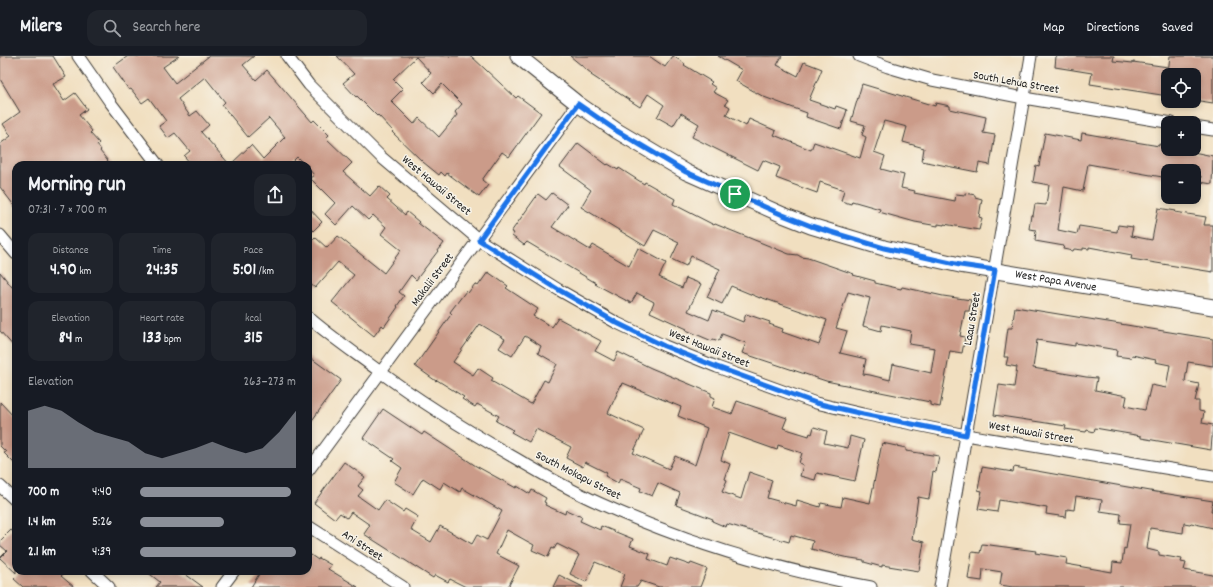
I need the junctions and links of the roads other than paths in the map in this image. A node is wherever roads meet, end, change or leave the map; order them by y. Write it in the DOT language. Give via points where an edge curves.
graph roads {
  1 [pos="78,56"];
  2 [pos="286,56"];
  3 [pos="518,56"];
  4 [pos="859,56"];
  5 [pos="1031,56"];
  6 [pos="1024,98"];
  7 [pos="578,104"];
  8 [pos="1161,121"];
  9 [pos="1201,128"];
  10 [pos="1213,130"];
  11 [pos="155,161"];
  12 [pos="0,234"];
  13 [pos="479,240"];
  14 [pos="12,249"];
  15 [pos="995,270"];
  16 [pos="1213,307"];
  17 [pos="312,320"];
  18 [pos="381,372"];
  19 [pos="966,435"];
  20 [pos="312,466"];
  21 [pos="1213,476"];
  22 [pos="0,486"];
  23 [pos="12,497"];
  24 [pos="312,529"];
  25 [pos="96,575"];
  26 [pos="231,575"];
  27 [pos="391,584"];
  28 [pos="109,587"];
  29 [pos="222,587"];
  30 [pos="403,587"];
  31 [pos="871,587"];
  32 [pos="940,587"];
  1 -- 11 [label="street"];
  2 -- 13 [label="street, West Hawaii Street" via="309,85 381,157"];
  3 -- 7 [label="street, West Papa Avenue"];
  4 -- 6 [label="street, South Lehua Street" via="932,80"];
  5 -- 6 [label="street, Laau Street"];
  6 -- 8 [label="street, South Lehua Street"];
  6 -- 15 [label="street, Laau Street"];
  7 -- 13 [label="street, Makalii Street"];
  7 -- 15 [label="street, West Papa Avenue" via="617,131 686,172 783,215 884,248"];
  9 -- 10 [label="street"];
  12 -- 14 [label="street"];
  13 -- 18 [label="street, Makalii Street"];
  13 -- 19 [label="street, West Hawaii Street" via="559,290 664,346 816,403"];
  15 -- 16 [label="street, West Papa Avenue"];
  15 -- 19 [label="street, Laau Street"];
  17 -- 18 [label="street, South Mokapu Street"];
  18 -- 20 [label="street, Makalii Street"];
  18 -- 31 [label="street, South Mokapu Street" via="474,435 599,503 682,537 787,570"];
  19 -- 21 [label="street, West Hawaii Street"];
  19 -- 32 [label="street, Laau Street"];
  22 -- 23 [label="street"];
  24 -- 27 [label="street, Ani Street"];
  25 -- 28 [label="street"];
  26 -- 29 [label="street"];
  27 -- 30 [label="street, Ani Street"];
}
